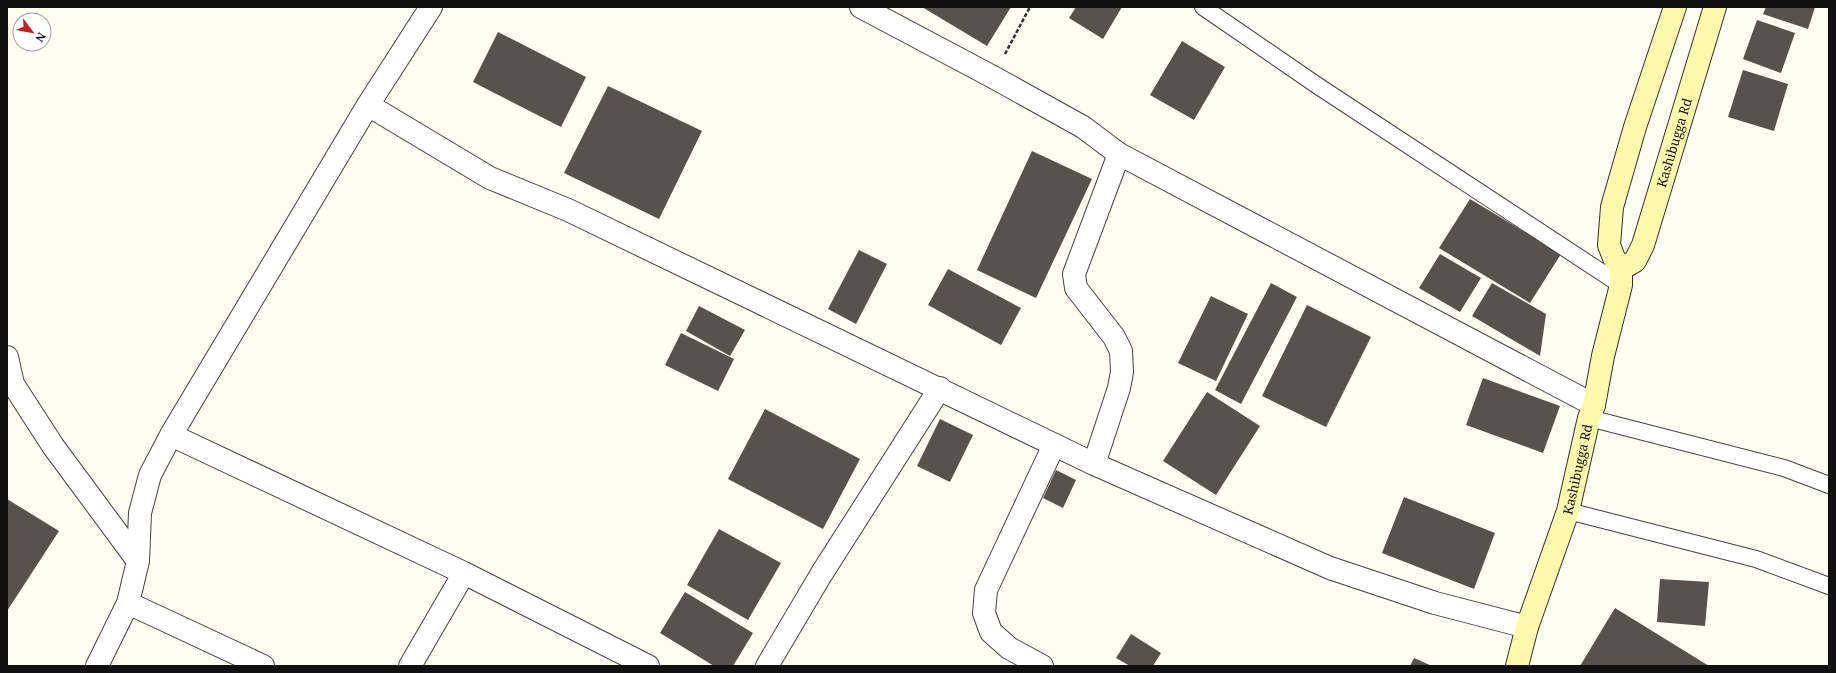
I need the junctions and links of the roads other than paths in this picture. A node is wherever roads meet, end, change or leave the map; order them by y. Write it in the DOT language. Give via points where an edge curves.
graph roads {
  1 [pos="431,7"];
  2 [pos="861,7"];
  3 [pos="1202,7"];
  4 [pos="1675,7"];
  5 [pos="1715,7"];
  6 [pos="368,105"];
  7 [pos="1119,154"];
  8 [pos="1621,277"];
  9 [pos="7,358"];
  10 [pos="940,388"];
  11 [pos="1592,412"];
  12 [pos="171,434"];
  13 [pos="1054,445"];
  14 [pos="1094,464"];
  15 [pos="1829,484"];
  16 [pos="1568,511"];
  17 [pos="138,561"];
  18 [pos="464,573"];
  19 [pos="1829,586"];
  20 [pos="128,603"];
  21 [pos="1527,627"];
  22 [pos="640,664"];
  23 [pos="97,666"];
  24 [pos="263,666"];
  25 [pos="410,666"];
  26 [pos="767,666"];
  27 [pos="1042,666"];
  28 [pos="1517,666"];
  1 -- 6 [label="street"];
  2 -- 7 [label="street" via="1082,127"];
  3 -- 8 [label="lane" via="1318,86"];
  4 -- 8 [label="main road" via="1635,127 1612,207 1609,245"];
  5 -- 8 [label="main road, Kashibugga Rd" via="1643,245 1635,261"];
  6 -- 10 [label="street" via="490,178 568,210"];
  6 -- 12 [label="street"];
  7 -- 11 [label="street"];
  7 -- 14 [label="street" via="1074,274 1076,288 1114,337 1121,351 1122,372 1119,388"];
  8 -- 11 [label="main road, Kashibugga Rd"];
  9 -- 17 [label="street" via="13,384 52,446"];
  10 -- 13 [label="street"];
  10 -- 26 [label="street" via="822,573"];
  11 -- 15 [label="lane" via="1784,468"];
  11 -- 16 [label="main road, Kashibugga Rd"];
  12 -- 17 [label="street" via="150,475 140,513"];
  12 -- 18 [label="street"];
  13 -- 14 [label="street"];
  13 -- 27 [label="street" via="986,590 984,613 991,632 1009,648"];
  14 -- 21 [label="street" via="1330,568 1435,603"];
  16 -- 19 [label="lane" via="1756,559"];
  16 -- 21 [label="main road, Kashibugga Rd"];
  17 -- 20 [label="street"];
  18 -- 22 [label="street"];
  18 -- 25 [label="street"];
  20 -- 23 [label="street"];
  20 -- 24 [label="street"];
  21 -- 28 [label="main road, Kashibugga Rd"];
}
